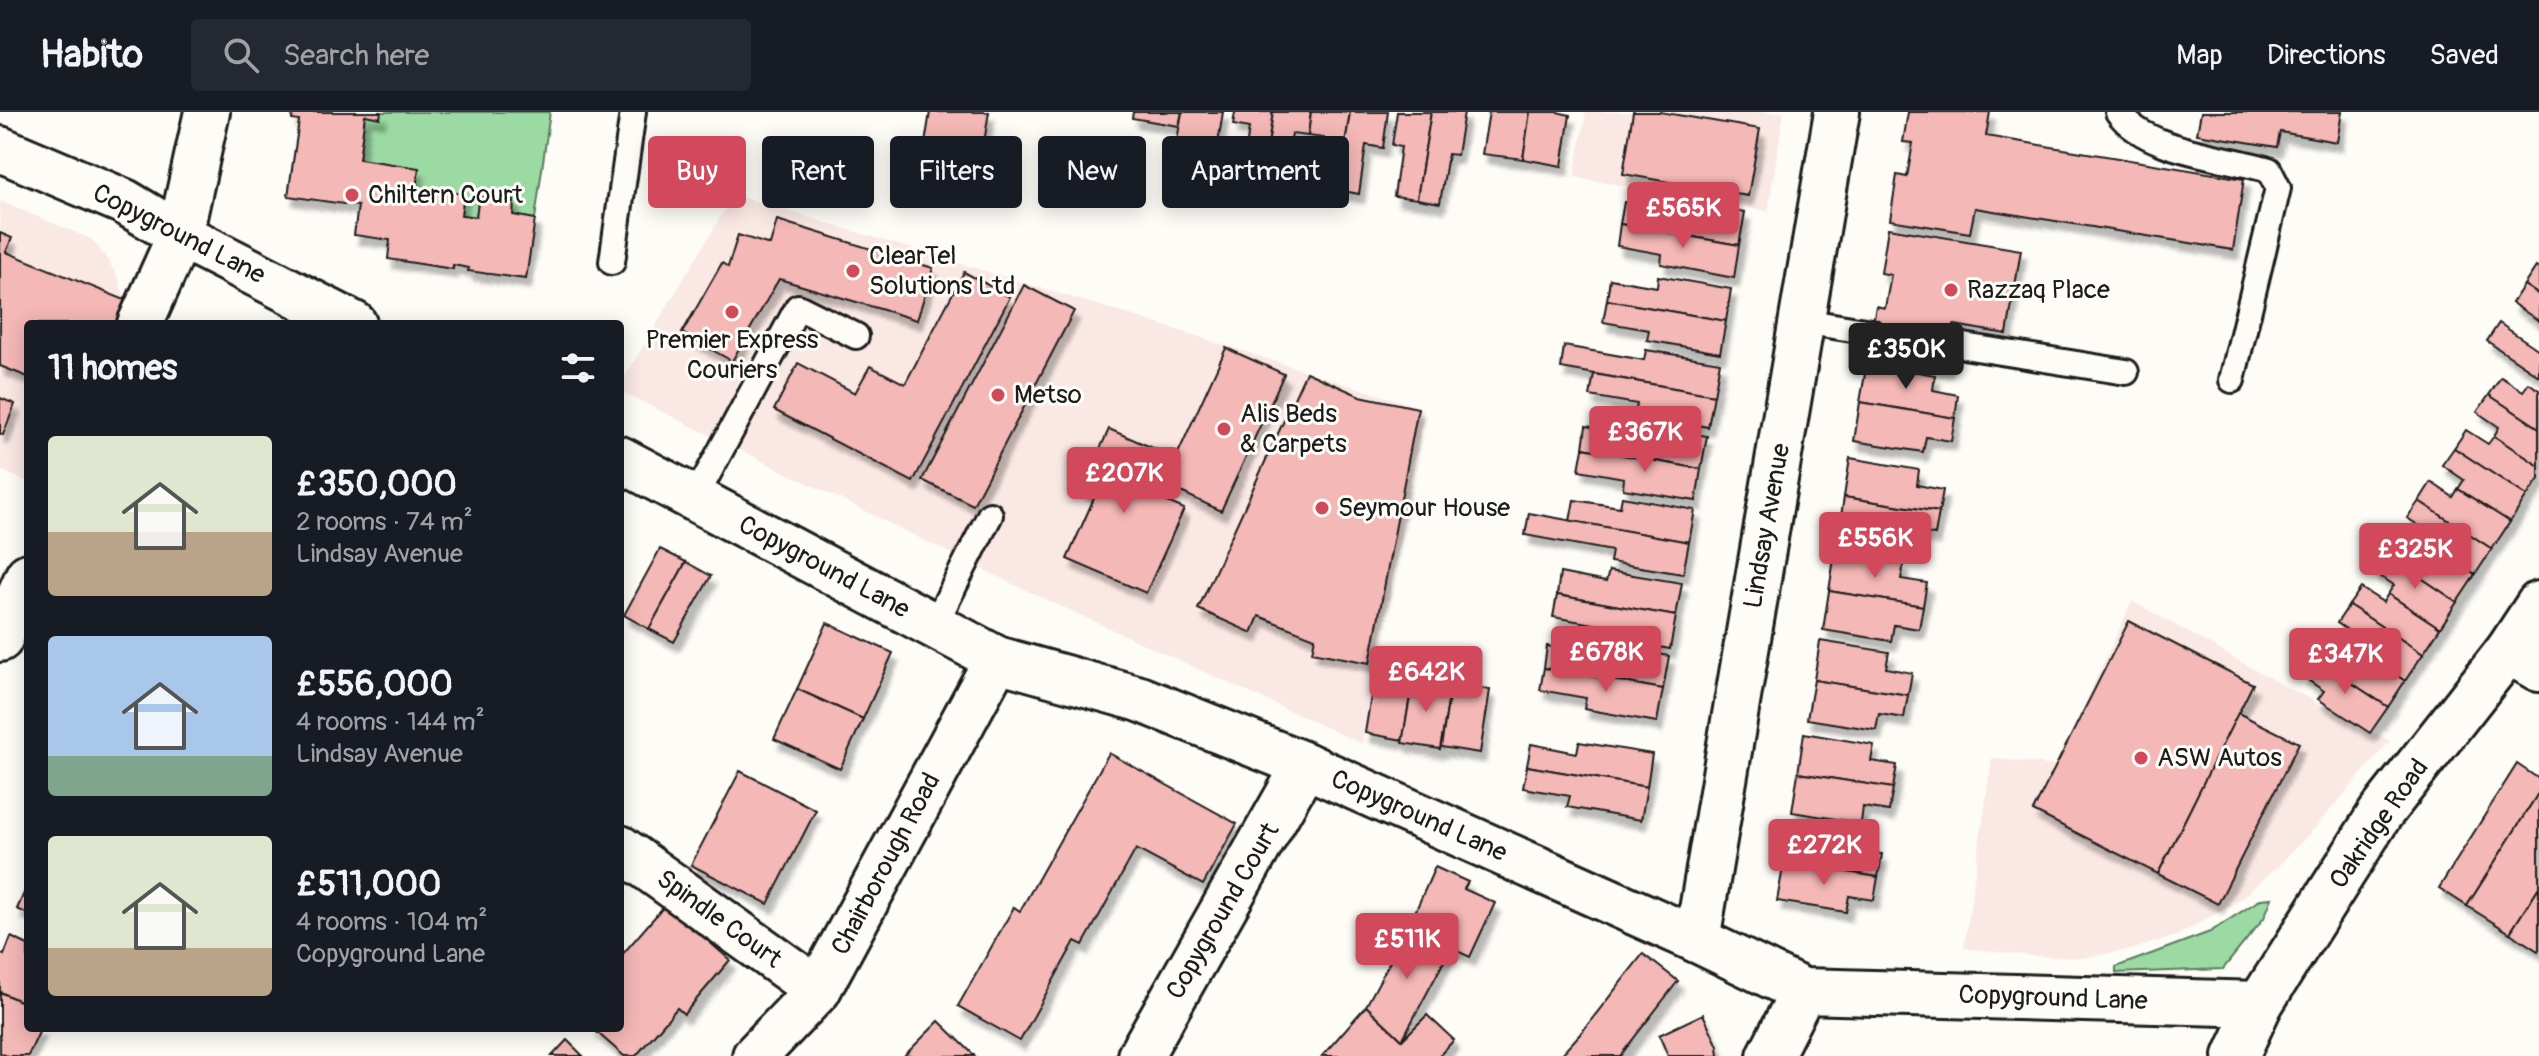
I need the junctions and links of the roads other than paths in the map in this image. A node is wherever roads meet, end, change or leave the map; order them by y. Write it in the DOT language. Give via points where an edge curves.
graph roads {
  1 [pos="207,112"];
  2 [pos="633,112"];
  3 [pos="1837,112"];
  4 [pos="2118,112"];
  5 [pos="0,149"];
  6 [pos="180,235"];
  7 [pos="612,262"];
  8 [pos="142,320"];
  9 [pos="346,320"];
  10 [pos="1802,321"];
  11 [pos="1871,332"];
  12 [pos="856,336"];
  13 [pos="1951,344"];
  14 [pos="2126,372"];
  15 [pos="2232,380"];
  16 [pos="624,461"];
  17 [pos="695,498"];
  18 [pos="990,515"];
  19 [pos="24,585"];
  20 [pos="2539,604"];
  21 [pos="934,626"];
  22 [pos="0,639"];
  23 [pos="997,659"];
  24 [pos="2524,660"];
  25 [pos="1305,765"];
  26 [pos="624,851"];
  27 [pos="1697,940"];
  28 [pos="818,990"];
  29 [pos="1803,991"];
  30 [pos="2260,1004"];
  31 [pos="755,1056"];
  32 [pos="1140,1056"];
  33 [pos="1770,1056"];
  34 [pos="2236,1056"];
  1 -- 6 [label="street"];
  2 -- 7 [label="lane"];
  3 -- 10 [label="street, Lindsay Avenue"];
  4 -- 15 [label="lane" via="2130,126 2153,138 2269,170 2278,188"];
  5 -- 6 [label="street, Copyground Lane" via="125,202"];
  6 -- 8 [label="street"];
  6 -- 9 [label="street, Copyground Lane"];
  10 -- 11 [label="lane"];
  10 -- 27 [label="street, Lindsay Avenue"];
  12 -- 17 [label="lane" via="798,307"];
  13 -- 14 [label="lane"];
  16 -- 17 [label="street, Copyground Lane"];
  17 -- 21 [label="street, Copyground Lane"];
  18 -- 21 [label="lane"];
  19 -- 22 [label="street"];
  20 -- 24 [label="street, Oakridge Road"];
  21 -- 23 [label="street, Copyground Lane"];
  23 -- 25 [label="street, Copyground Lane" via="1140,699"];
  23 -- 28 [label="street, Chairborough Road"];
  24 -- 30 [label="street, Oakridge Road" via="2380,814"];
  25 -- 27 [label="street, Copyground Lane"];
  25 -- 32 [label="street, Copyground Court"];
  26 -- 28 [label="street, Spindle Court"];
  27 -- 29 [label="street, Copyground Lane"];
  28 -- 31 [label="street, Chairborough Road"];
  29 -- 30 [label="street, Copyground Lane"];
  29 -- 33 [label="street"];
  30 -- 34 [label="street, Oakridge Road"];
}
